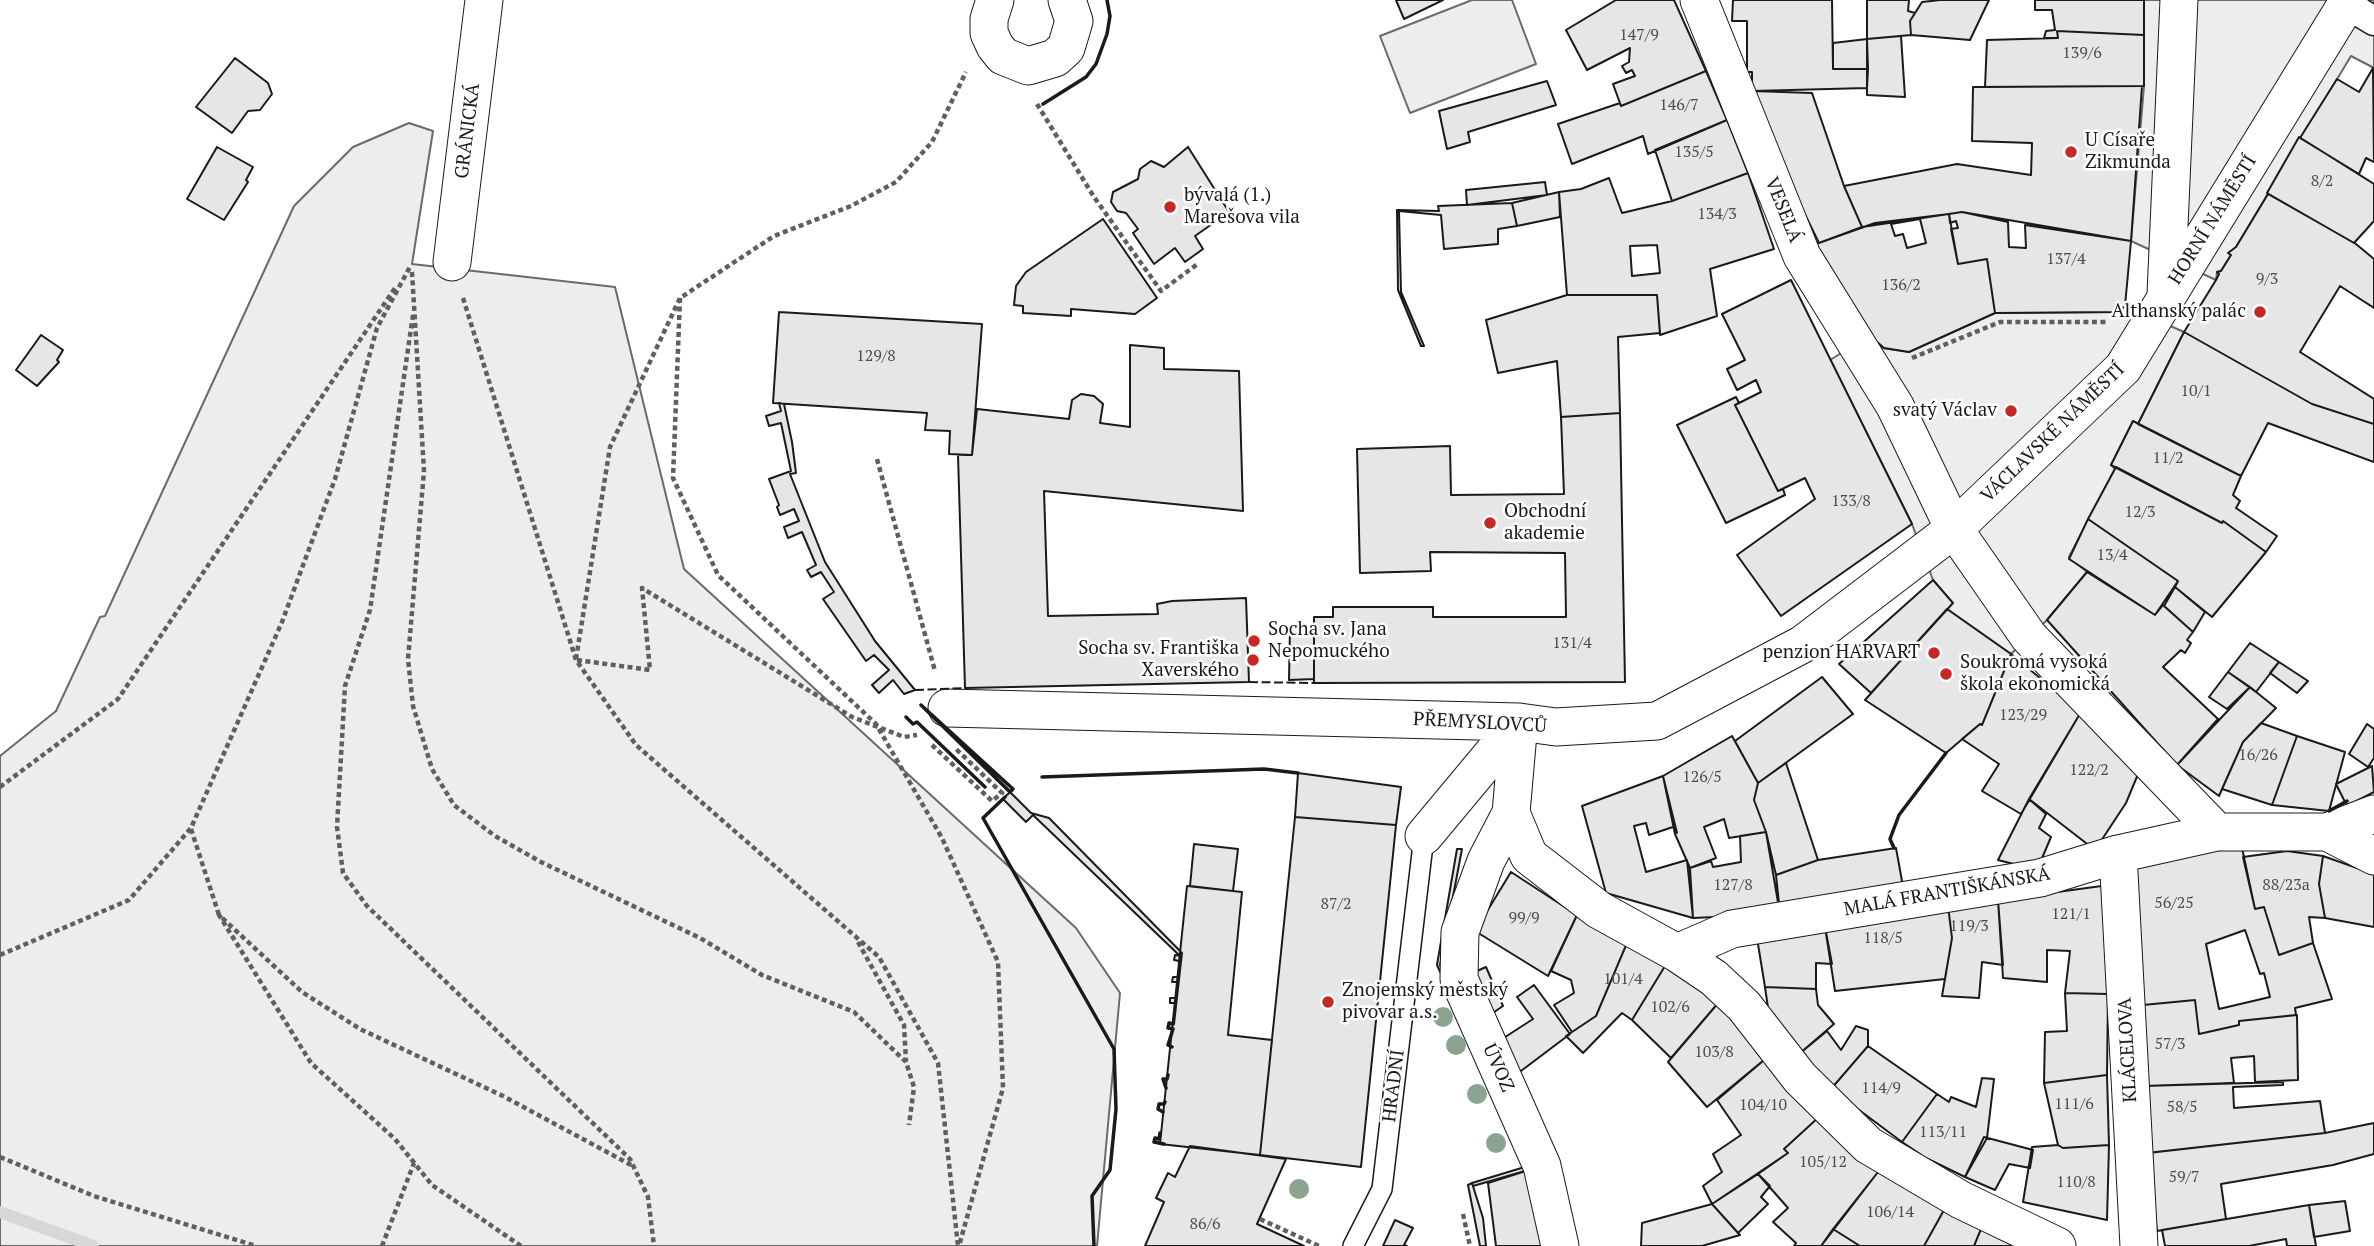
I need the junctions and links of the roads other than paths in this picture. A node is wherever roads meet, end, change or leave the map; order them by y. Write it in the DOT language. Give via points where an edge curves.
graph roads {
  1 [pos="484,0"];
  2 [pos="995,0"];
  3 [pos="1067,0"];
  4 [pos="1699,0"];
  5 [pos="2179,0"];
  6 [pos="2356,8"];
  7 [pos="452,262"];
  8 [pos="2166,296"];
  9 [pos="1954,529"];
  10 [pos="947,708"];
  11 [pos="1519,722"];
  12 [pos="1511,813"];
  13 [pos="2374,814"];
  14 [pos="2217,832"];
  15 [pos="2327,832"];
  16 [pos="1423,836"];
  17 [pos="2118,854"];
  18 [pos="2374,856"];
  19 [pos="1677,953"];
  20 [pos="1353,1246"];
  21 [pos="1560,1246"];
  22 [pos="2057,1246"];
  23 [pos="2139,1246"];
  1 -- 7 [label="street, GRÁNICKÁ"];
  2 -- 3 [label="street" via="989,33 995,46 1003,56 1028,66 1055,58 1066,48 1074,21"];
  4 -- 9 [label="street, VESELÁ" via="1802,256 1895,406"];
  5 -- 8 [label="street, HORNÍ NÁMĚSTÍ"];
  6 -- 8 [label="street, HORNÍ NÁMĚSTÍ"];
  8 -- 9 [label="street, VÁCLAVSKÉ NÁMĚSTÍ" via="2123,368"];
  9 -- 11 [label="street, PŘEMYSLOVCŮ" via="1802,644 1657,722 1556,727"];
  9 -- 14 [label="street" via="2029,637"];
  10 -- 11 [label="street, PŘEMYSLOVCŮ"];
  11 -- 12 [label="street"];
  11 -- 16 [label="street"];
  12 -- 19 [label="street" via="1529,856 1590,903"];
  12 -- 21 [label="street, ÚVOZ" via="1486,861 1460,932 1459,979 1542,1166"];
  13 -- 15 [label="street"];
  14 -- 15 [label="street, MALÁ FRANTIŠKÁNSKÁ"];
  14 -- 17 [label="street, MALÁ FRANTIŠKÁNSKÁ"];
  15 -- 18 [label="street"];
  16 -- 20 [label="lane, HRADNÍ" via="1382,1189"];
  17 -- 19 [label="street, MALÁ FRANTIŠKÁNSKÁ" via="2040,878 1732,929"];
  17 -- 23 [label="street, KLÁCELOVA"];
  19 -- 22 [label="street" via="1744,1006 1800,1078 1868,1144 1961,1200"];
}
